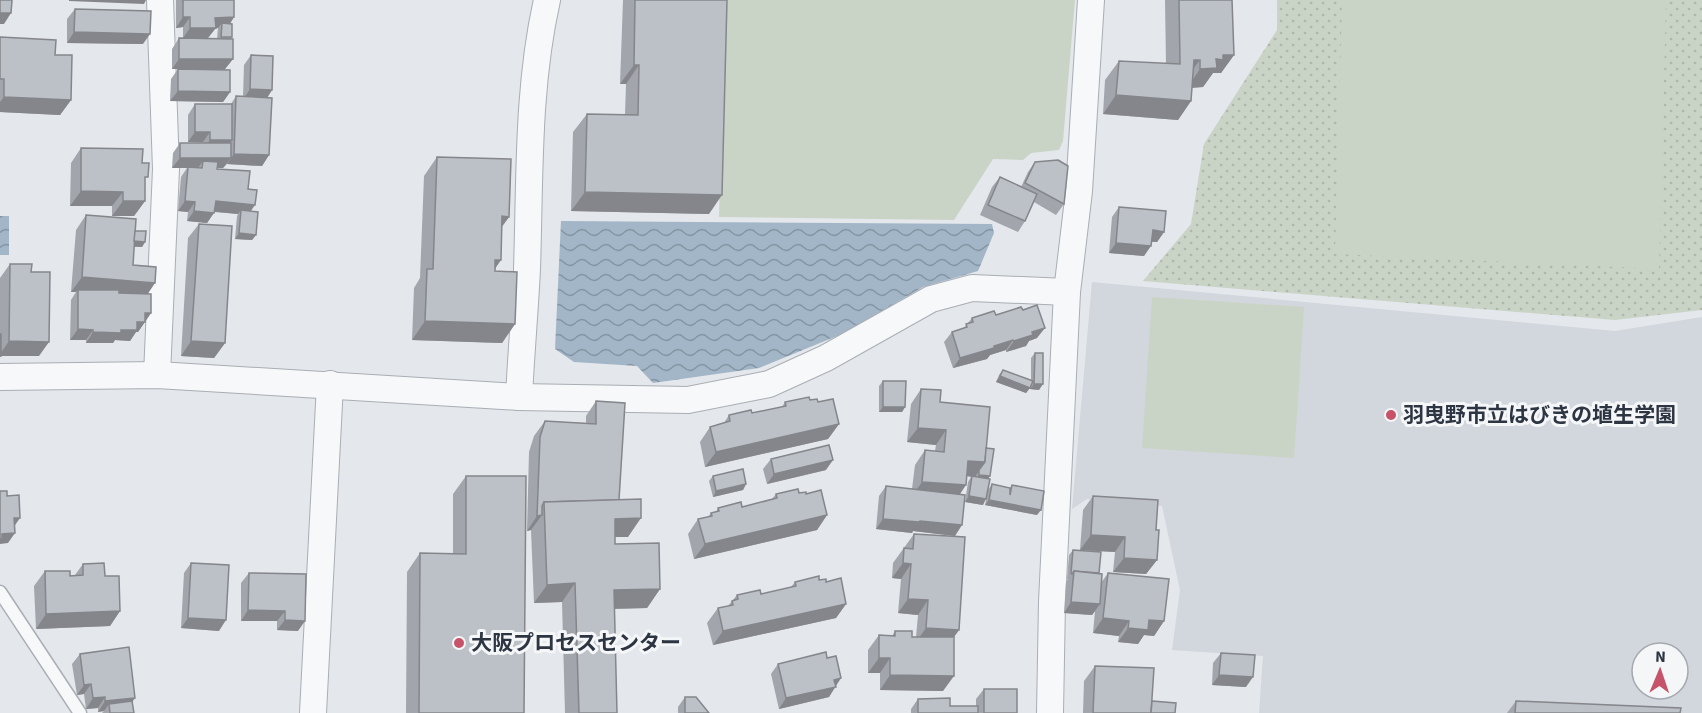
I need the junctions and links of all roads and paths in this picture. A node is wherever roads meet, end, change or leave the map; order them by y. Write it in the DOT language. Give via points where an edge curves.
graph roads {
  1 [pos="160,0"];
  2 [pos="547,0"];
  3 [pos="1091,0"];
  4 [pos="1067,292"];
  5 [pos="157,375"];
  6 [pos="0,377"];
  7 [pos="330,384"];
  8 [pos="519,397"];
  9 [pos="0,592"];
  10 [pos="81,713"];
  11 [pos="313,713"];
  12 [pos="1050,713"];
  1 -- 5 [label="street" via="165,169"];
  2 -- 8 [label="street" via="530,120"];
  3 -- 4 [label="street" via="1079,191"];
  4 -- 8 [label="street" via="972,288 931,299 826,358 769,384 688,400"];
  4 -- 12 [label="street"];
  5 -- 6 [label="street"];
  5 -- 7 [label="street"];
  7 -- 8 [label="street"];
  7 -- 11 [label="street"];
  9 -- 10 [label="lane"];
}
